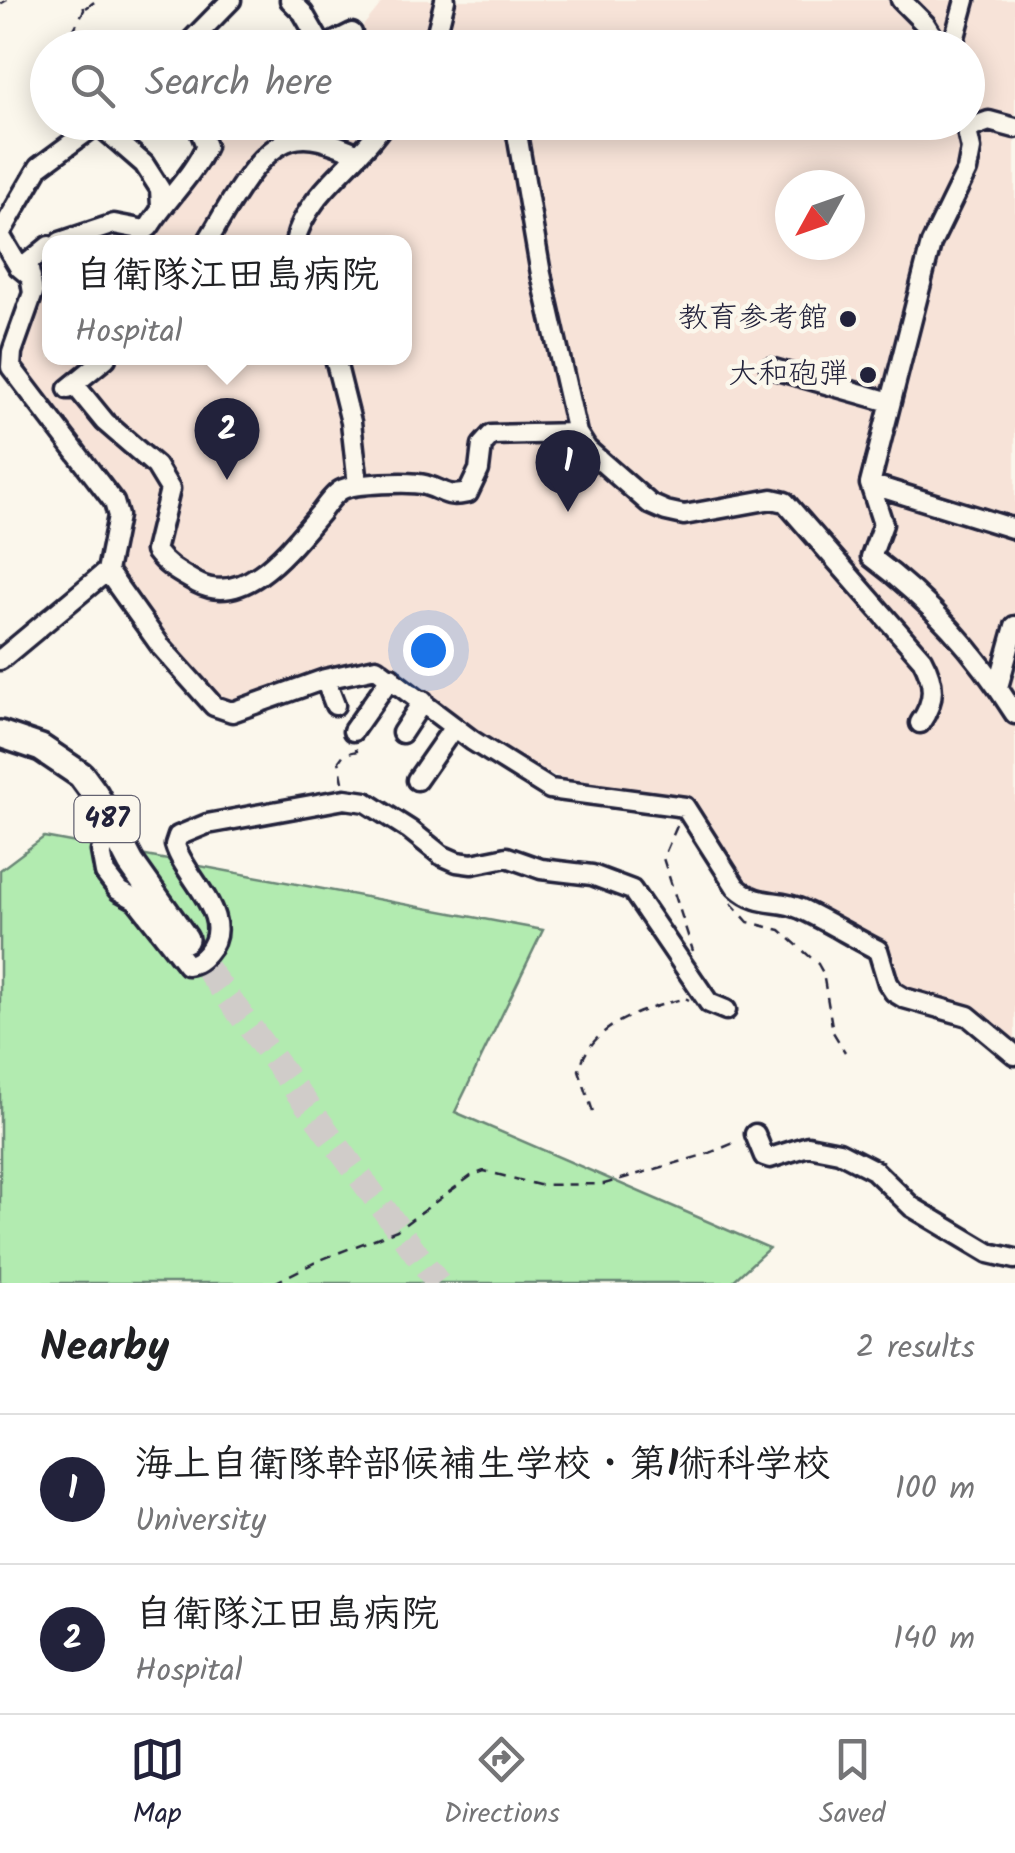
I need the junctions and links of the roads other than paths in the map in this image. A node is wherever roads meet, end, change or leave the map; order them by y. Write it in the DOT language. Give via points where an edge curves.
graph roads {
  1 [pos="231,0"];
  2 [pos="290,0"];
  3 [pos="444,0"];
  4 [pos="901,0"];
  5 [pos="965,0"];
  6 [pos="202,30"];
  7 [pos="313,30"];
  8 [pos="437,30"];
  9 [pos="930,30"];
  10 [pos="957,30"];
  11 [pos="985,122"];
  12 [pos="1015,128"];
  13 [pos="76,140"];
  14 [pos="118,140"];
  15 [pos="204,140"];
  16 [pos="290,140"];
  17 [pos="317,140"];
  18 [pos="370,140"];
  19 [pos="518,140"];
  20 [pos="969,140"];
  21 [pos="359,154"];
  22 [pos="162,207"];
  23 [pos="0,234"];
  24 [pos="81,235"];
  25 [pos="211,235"];
  26 [pos="297,235"];
  27 [pos="42,252"];
  28 [pos="30,277"];
  29 [pos="98,365"];
  30 [pos="337,365"];
  31 [pos="770,368"];
  32 [pos="890,402"];
  33 [pos="577,432"];
  34 [pos="870,484"];
  35 [pos="358,485"];
  36 [pos="1015,529"];
  37 [pos="107,571"];
  38 [pos="1015,626"];
  39 [pos="0,660"];
  40 [pos="391,677"];
  41 [pos="325,679"];
  42 [pos="998,687"];
  43 [pos="423,701"];
  44 [pos="335,705"];
  45 [pos="1015,714"];
  46 [pos="920,723"];
  47 [pos="454,726"];
  48 [pos="354,732"];
  49 [pos="402,733"];
  50 [pos="0,734"];
  51 [pos="417,780"];
  52 [pos="114,834"];
  53 [pos="185,939"];
  54 [pos="721,1008"];
  55 [pos="1015,1055"];
  56 [pos="755,1134"];
  57 [pos="1015,1259"];
  1 -- 6 [label="street"];
  2 -- 7 [label="street"];
  3 -- 8 [label="street"];
  4 -- 9 [label="street"];
  5 -- 10 [label="street"];
  11 -- 12 [label="street"];
  13 -- 23 [label="street" via="39,167"];
  14 -- 22 [label="street" via="160,188"];
  15 -- 22 [label="street" via="195,169"];
  16 -- 25 [label="street" via="271,151 238,190"];
  17 -- 21 [label="street"];
  18 -- 21 [label="street"];
  19 -- 33 [label="street"];
  20 -- 32 [label="street" via="967,170 931,244"];
  21 -- 26 [label="street" via="319,197"];
  22 -- 24 [label="street" via="145,230 114,224"];
  23 -- 28 [label="street"];
  27 -- 28 [label="street" via="28,263"];
  28 -- 37 [label="street" via="33,293 11,367 114,502 117,533"];
  29 -- 35 [label="street" via="71,387 156,466 170,489 156,550 167,566 206,588 237,587 259,574 340,490"];
  30 -- 35 [label="street"];
  31 -- 32 [label="street"];
  32 -- 34 [label="street"];
  33 -- 35 [label="street" via="491,435 468,494 449,497 424,484"];
  33 -- 46 [label="street" via="650,504 666,511 684,515 785,502 922,659 934,695"];
  34 -- 36 [label="street"];
  34 -- 42 [label="street" via="883,524 870,557 938,612"];
  37 -- 39 [label="street"];
  37 -- 41 [label="street" via="162,648 222,711"];
  38 -- 42 [label="street"];
  40 -- 41 [label="street" via="376,668"];
  40 -- 43 [label="street"];
  40 -- 48 [label="street"];
  41 -- 44 [label="street"];
  42 -- 45 [label="street"];
  43 -- 47 [label="street"];
  43 -- 49 [label="street"];
  47 -- 51 [label="street"];
  47 -- 55 [label="street" via="550,788 685,807 747,898 797,906 878,950 894,992 968,1016"];
  50 -- 52 [label="highway, 487" via="40,748 81,775"];
  52 -- 53 [label="highway, 487"];
  52 -- 54 [label="street" via="101,850 104,873 136,900 187,965 216,941 218,926 178,857 178,836 207,824 345,799 366,802 457,862 507,856 632,890 709,1003"];
  56 -- 57 [label="street" via="770,1158 808,1146 839,1152 874,1170 912,1207 989,1253"];
}
